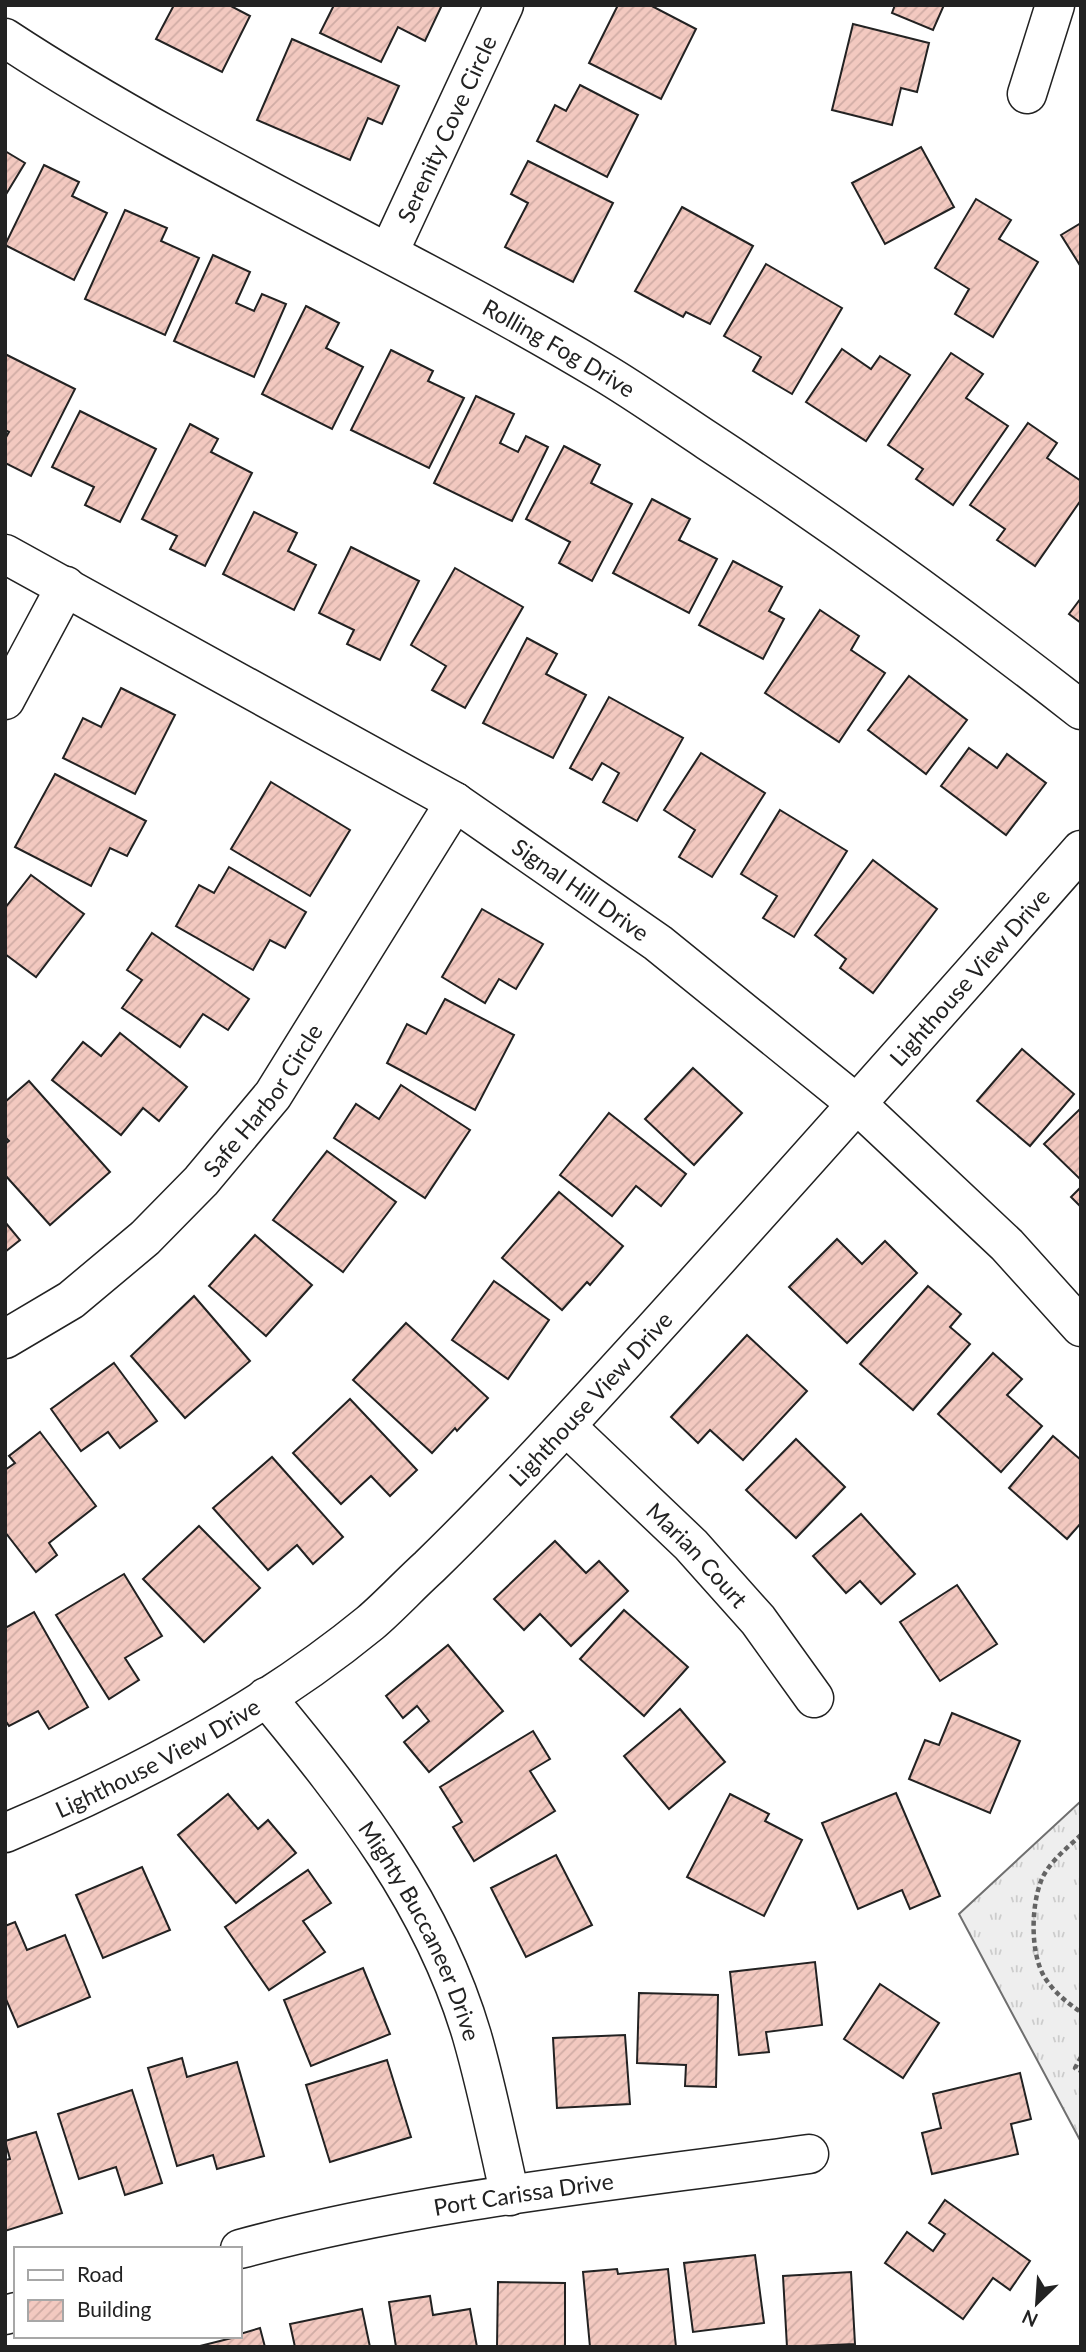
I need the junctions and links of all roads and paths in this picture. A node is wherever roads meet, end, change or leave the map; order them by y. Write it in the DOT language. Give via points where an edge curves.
graph roads {
  1 [pos="504,5"];
  2 [pos="1055,5"];
  3 [pos="5,38"];
  4 [pos="1027,94"];
  5 [pos="389,252"];
  6 [pos="5,554"];
  7 [pos="66,586"];
  8 [pos="5,700"];
  9 [pos="1081,710"];
  10 [pos="455,802"];
  11 [pos="1081,850"];
  12 [pos="858,1105"];
  13 [pos="1081,1327"];
  14 [pos="5,1339"];
  15 [pos="566,1426"];
  16 [pos="266,1697"];
  17 [pos="814,1698"];
  18 [pos="5,1833"];
  19 [pos="1081,1835"];
  20 [pos="1081,2012"];
  21 [pos="1081,2057"];
  22 [pos="1081,2071"];
  23 [pos="809,2154"];
  24 [pos="510,2196"];
  25 [pos="242,2248"];
  1 -- 5 [label="street, Serenity Cove Circle"];
  2 -- 4 [label="street"];
  3 -- 5 [label="street, Rolling Fog Drive" via="79,86"];
  5 -- 9 [label="street, Rolling Fog Drive" via="602,372 790,495 990,638"];
  6 -- 7 [label="street, Signal Hill Drive"];
  7 -- 8 [label="street"];
  7 -- 10 [label="street, Signal Hill Drive"];
  10 -- 12 [label="street, Signal Hill Drive" via="658,943"];
  10 -- 14 [label="street, Safe Harbor Circle" via="273,1095 201,1181 145,1238 71,1300"];
  11 -- 12 [label="street, Lighthouse View Drive"];
  12 -- 13 [label="street, Signal Hill Drive" via="1007,1245"];
  12 -- 15 [label="street, Lighthouse View Drive"];
  15 -- 16 [label="street, Lighthouse View Drive" via="482,1516 370,1623"];
  15 -- 17 [label="street, Marian Court" via="691,1545 758,1620"];
  16 -- 18 [label="street, Lighthouse View Drive" via="188,1745"];
  16 -- 24 [label="street, Mighty Buccaneer Drive" via="347,1795 401,1878 437,1949 471,2035"];
  19 -- 20 [label="path" via="1042,1879 1035,1933 1044,1977"];
  21 -- 22 [label="path" via="1075,2068"];
  23 -- 24 [label="street, Port Carissa Drive"];
  24 -- 25 [label="street, Port Carissa Drive" via="306,2231"];
}
